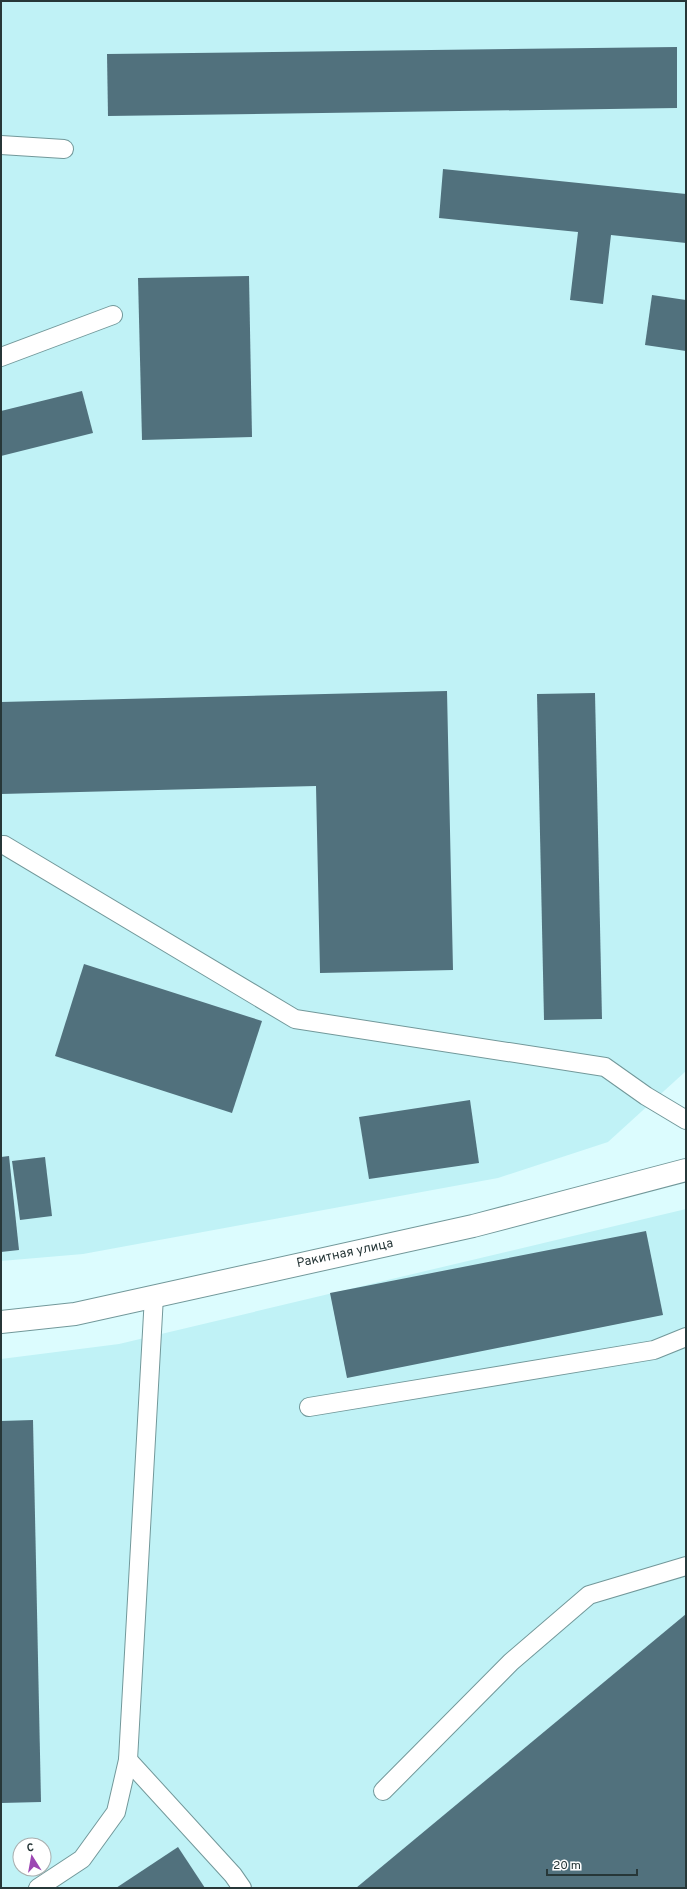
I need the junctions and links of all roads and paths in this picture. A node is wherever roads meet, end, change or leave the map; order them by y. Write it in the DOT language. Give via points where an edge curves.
graph roads {
  1 [pos="1,145"];
  2 [pos="64,149"];
  3 [pos="113,315"];
  4 [pos="1,357"];
  5 [pos="1,845"];
  6 [pos="686,1120"];
  7 [pos="686,1170"];
  8 [pos="154,1296"];
  9 [pos="1,1322"];
  10 [pos="686,1337"];
  11 [pos="309,1407"];
  12 [pos="686,1566"];
  13 [pos="128,1760"];
  14 [pos="383,1791"];
  15 [pos="38,1888"];
  16 [pos="242,1888"];
  1 -- 2 [label="lane"];
  3 -- 4 [label="lane"];
  5 -- 6 [label="lane" via="295,1019 605,1067"];
  7 -- 8 [label="street, Ракитная улица" via="473,1226"];
  8 -- 9 [label="street, Ракитная улица" via="75,1314"];
  8 -- 13 [label="lane"];
  10 -- 11 [label="lane" via="654,1350"];
  12 -- 14 [label="lane" via="589,1595 511,1662"];
  13 -- 15 [label="lane" via="116,1812 82,1859"];
  13 -- 16 [label="lane"];
}
